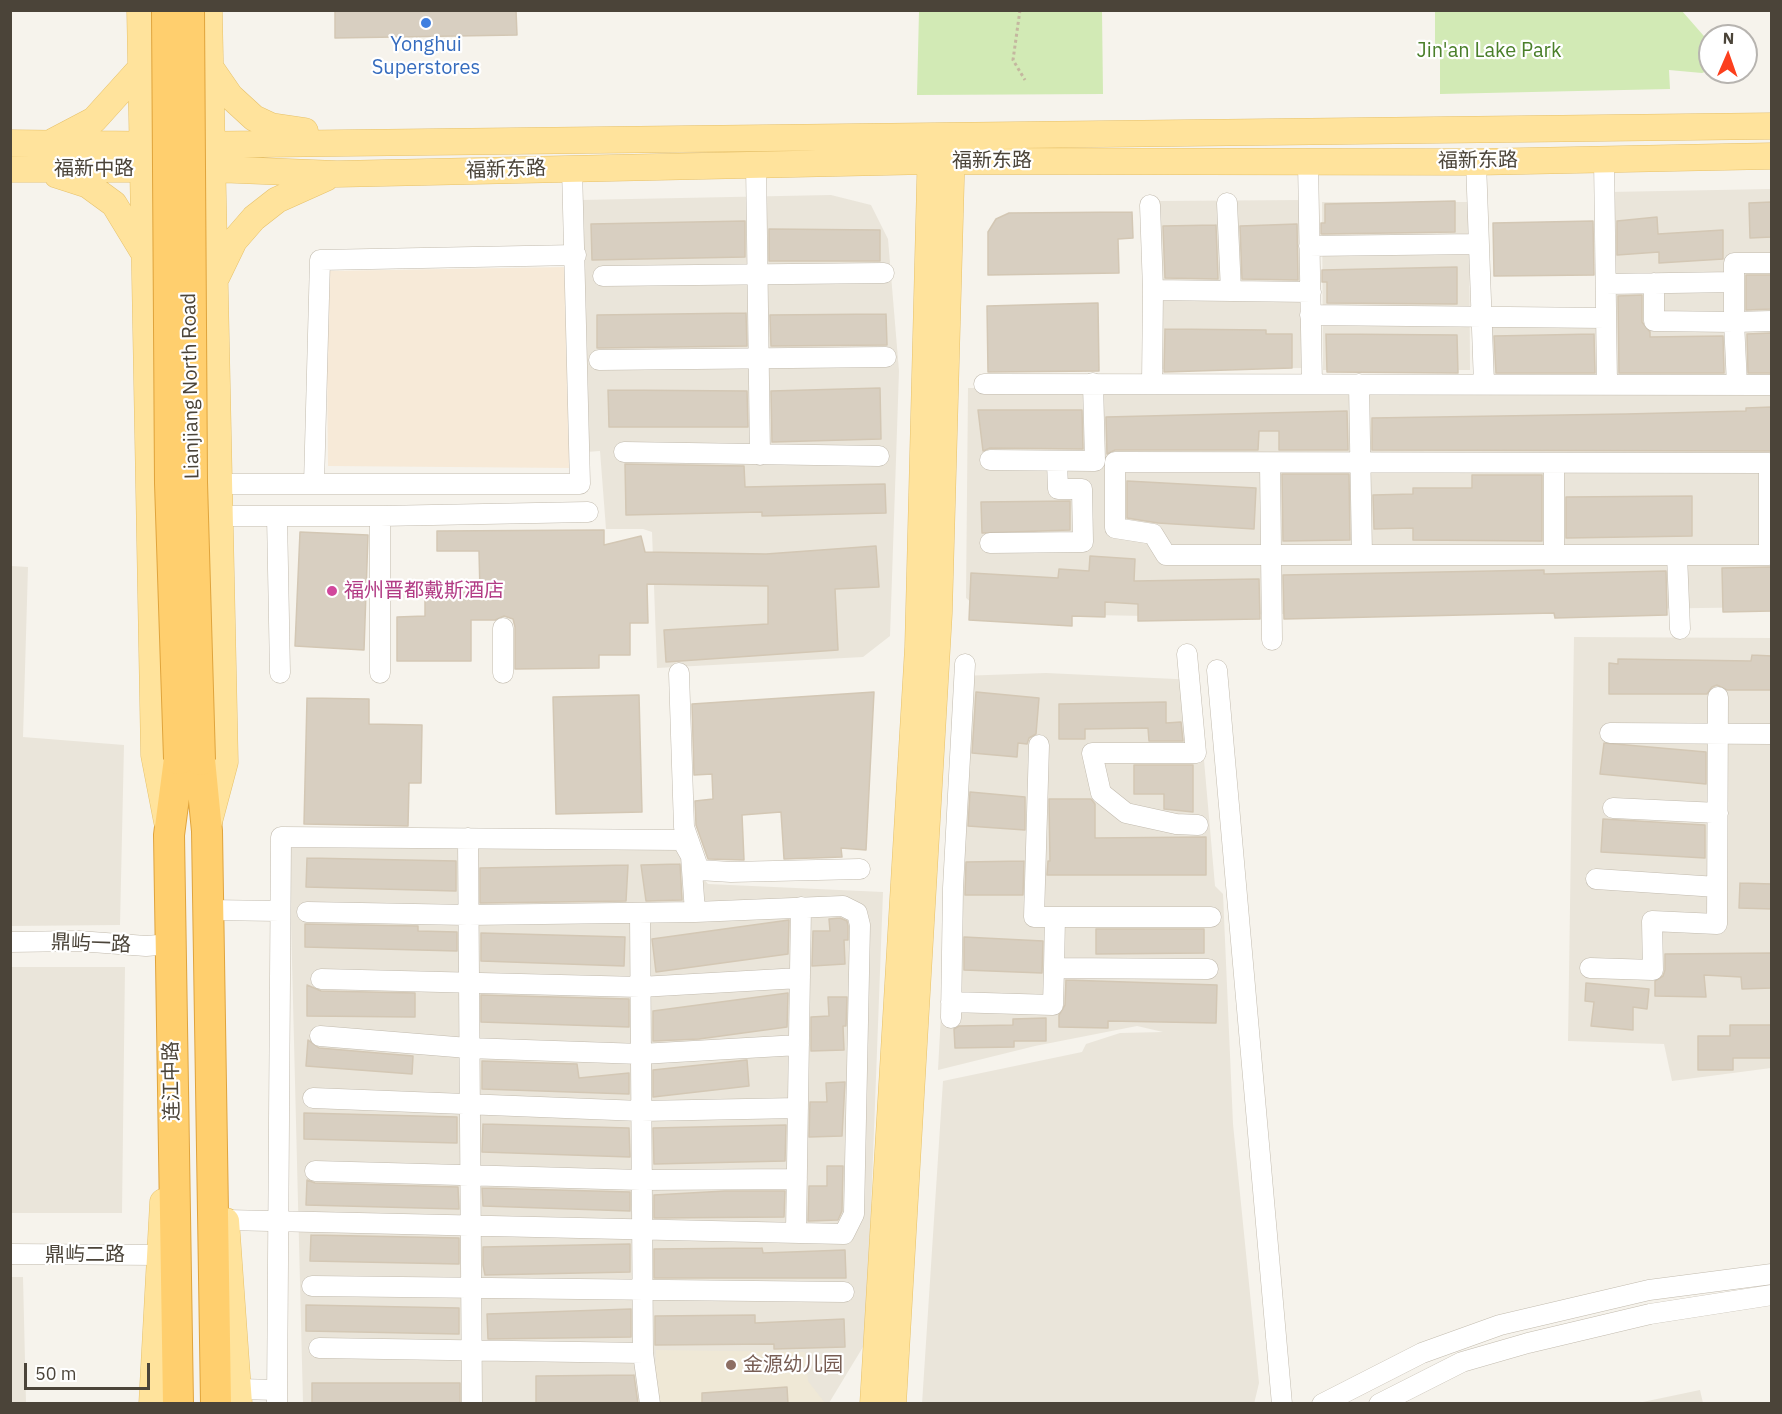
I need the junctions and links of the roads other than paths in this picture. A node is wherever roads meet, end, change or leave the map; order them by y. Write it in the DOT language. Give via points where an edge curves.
graph roads {
  1 [pos="140,10"];
  2 [pos="167,10"];
  3 [pos="189,10"];
  4 [pos="209,10"];
  5 [pos="210,67"];
  6 [pos="140,69"];
  7 [pos="1772,126"];
  8 [pos="470,141"];
  9 [pos="10,143"];
  10 [pos="50,144"];
  11 [pos="941,149"];
  12 [pos="142,156"];
  13 [pos="1772,156"];
  14 [pos="213,157"];
  15 [pos="1604,159"];
  16 [pos="1308,162"];
  17 [pos="1476,162"];
  18 [pos="756,164"];
  19 [pos="572,168"];
  20 [pos="10,169"];
  21 [pos="39,169"];
  22 [pos="337,174"];
  23 [pos="1227,203"];
  24 [pos="1150,205"];
  25 [pos="1478,244"];
  26 [pos="1309,246"];
  27 [pos="144,252"];
  28 [pos="576,255"];
  29 [pos="1772,263"];
  30 [pos="884,273"];
  31 [pos="758,274"];
  32 [pos="603,276"];
  33 [pos="214,282"];
  34 [pos="1734,282"];
  35 [pos="1654,283"];
  36 [pos="1606,284"];
  37 [pos="1153,290"];
  38 [pos="1232,291"];
  39 [pos="1311,292"];
  40 [pos="1310,315"];
  41 [pos="1481,316"];
  42 [pos="1606,318"];
  43 [pos="1772,321"];
  44 [pos="1734,322"];
  45 [pos="886,357"];
  46 [pos="759,358"];
  47 [pos="599,360"];
  48 [pos="1093,383"];
  49 [pos="1152,383"];
  50 [pos="984,384"];
  51 [pos="1312,384"];
  52 [pos="1359,384"];
  53 [pos="1484,384"];
  54 [pos="1607,384"];
  55 [pos="1737,385"];
  56 [pos="1772,385"];
  57 [pos="624,452"];
  58 [pos="760,455"];
  59 [pos="879,456"];
  60 [pos="990,460"];
  61 [pos="1058,461"];
  62 [pos="1270,463"];
  63 [pos="1362,463"];
  64 [pos="1554,463"];
  65 [pos="219,484"];
  66 [pos="314,484"];
  67 [pos="588,512"];
  68 [pos="220,516"];
  69 [pos="277,516"];
  70 [pos="380,516"];
  71 [pos="990,543"];
  72 [pos="1270,555"];
  73 [pos="1362,555"];
  74 [pos="1554,555"];
  75 [pos="1677,555"];
  76 [pos="503,628"];
  77 [pos="1680,629"];
  78 [pos="1272,640"];
  79 [pos="1187,654"];
  80 [pos="965,664"];
  81 [pos="1217,670"];
  82 [pos="280,673"];
  83 [pos="380,673"];
  84 [pos="503,673"];
  85 [pos="679,673"];
  86 [pos="1718,697"];
  87 [pos="1610,733"];
  88 [pos="1718,734"];
  89 [pos="1772,734"];
  90 [pos="1039,745"];
  91 [pos="190,760"];
  92 [pos="1613,808"];
  93 [pos="1718,813"];
  94 [pos="1198,825"];
  95 [pos="207,831"];
  96 [pos="169,835"];
  97 [pos="468,838"];
  98 [pos="860,869"];
  99 [pos="1596,879"];
  100 [pos="1718,886"];
  101 [pos="801,907"];
  102 [pos="208,910"];
  103 [pos="280,911"];
  104 [pos="307,912"];
  105 [pos="695,912"];
  106 [pos="640,913"];
  107 [pos="468,915"];
  108 [pos="1055,917"];
  109 [pos="1211,917"];
  110 [pos="10,942"];
  111 [pos="171,944"];
  112 [pos="1054,968"];
  113 [pos="1590,968"];
  114 [pos="1208,969"];
  115 [pos="800,978"];
  116 [pos="321,979"];
  117 [pos="468,983"];
  118 [pos="640,987"];
  119 [pos="320,1036"];
  120 [pos="799,1045"];
  121 [pos="468,1048"];
  122 [pos="641,1054"];
  123 [pos="209,1064"];
  124 [pos="172,1067"];
  125 [pos="313,1098"];
  126 [pos="468,1106"];
  127 [pos="798,1108"];
  128 [pos="641,1112"];
  129 [pos="315,1171"];
  130 [pos="469,1173"];
  131 [pos="797,1179"];
  132 [pos="641,1180"];
  133 [pos="226,1220"];
  134 [pos="278,1222"];
  135 [pos="469,1226"];
  136 [pos="642,1230"];
  137 [pos="796,1233"];
  138 [pos="10,1254"];
  139 [pos="159,1255"];
  140 [pos="1772,1274"];
  141 [pos="312,1286"];
  142 [pos="470,1288"];
  143 [pos="642,1290"];
  144 [pos="844,1292"];
  145 [pos="1772,1294"];
  146 [pos="319,1348"];
  147 [pos="471,1350"];
  148 [pos="644,1353"];
  149 [pos="277,1397"];
  150 [pos="226,1398"];
  151 [pos="170,1401"];
  152 [pos="472,1404"];
  153 [pos="650,1404"];
  154 [pos="873,1404"];
  155 [pos="893,1404"];
  156 [pos="1282,1404"];
  157 [pos="1322,1404"];
  158 [pos="1379,1404"];
  1 -- 6 [label="main road"];
  2 -- 91 [label="highway, Lianjiang North Road, bridge" via="170,483"];
  3 -- 91 [label="highway, Lianjiang North Road, bridge"];
  4 -- 5 [label="main road"];
  5 -- 8 [label="main road" via="241,107 271,126"];
  5 -- 14 [label="main road"];
  6 -- 10 [label="main road" via="94,120"];
  6 -- 12 [label="main road"];
  7 -- 11 [label="main road, 福新东路"];
  8 -- 11 [label="main road, 福新东路"];
  8 -- 14 [label="main road, 福新东路"];
  9 -- 10 [label="main road, 福新中路"];
  10 -- 12 [label="main road, 福新中路"];
  11 -- 16 [label="main road, 福新东路"];
  11 -- 18 [label="main road, 福新东路"];
  11 -- 154 [label="main road" via="918,648"];
  11 -- 155 [label="main road" via="939,630"];
  12 -- 14 [label="main road, 福新中路"];
  12 -- 21 [label="main road, 福新中路"];
  12 -- 27 [label="main road"];
  13 -- 15 [label="main road, 福新东路"];
  14 -- 22 [label="main road, 福新东路"];
  14 -- 33 [label="main road"];
  15 -- 17 [label="main road, 福新东路"];
  15 -- 36 [label="street"];
  16 -- 17 [label="main road, 福新东路"];
  16 -- 26 [label="street"];
  17 -- 25 [label="street"];
  18 -- 19 [label="main road, 福新东路"];
  18 -- 31 [label="street"];
  19 -- 22 [label="main road, 福新东路"];
  19 -- 28 [label="street"];
  20 -- 21 [label="main road, 福新中路"];
  21 -- 27 [label="main road" via="88,185 114,204"];
  22 -- 33 [label="main road" via="296,190 254,218 234,241"];
  23 -- 38 [label="street"];
  24 -- 37 [label="street"];
  25 -- 26 [label="street"];
  25 -- 41 [label="street"];
  26 -- 39 [label="street"];
  27 -- 96 [label="main road" via="154,755"];
  28 -- 66 [label="street" via="320,260"];
  28 -- 66 [label="street" via="580,484"];
  29 -- 34 [label="street" via="1734,263"];
  30 -- 31 [label="street"];
  31 -- 32 [label="street"];
  31 -- 46 [label="street"];
  33 -- 65 [label="main road"];
  34 -- 35 [label="street"];
  34 -- 44 [label="street"];
  35 -- 36 [label="street"];
  35 -- 44 [label="street" via="1654,321"];
  36 -- 42 [label="street"];
  37 -- 38 [label="street"];
  37 -- 49 [label="street"];
  38 -- 39 [label="street"];
  39 -- 40 [label="street"];
  40 -- 41 [label="street"];
  40 -- 51 [label="street"];
  41 -- 42 [label="street"];
  41 -- 53 [label="street"];
  42 -- 54 [label="street"];
  43 -- 44 [label="street"];
  44 -- 55 [label="street"];
  45 -- 46 [label="street"];
  46 -- 47 [label="street"];
  46 -- 58 [label="street"];
  48 -- 49 [label="street"];
  48 -- 50 [label="street"];
  48 -- 61 [label="street" via="1095,461"];
  49 -- 51 [label="street"];
  51 -- 52 [label="street"];
  52 -- 53 [label="street"];
  52 -- 63 [label="street"];
  53 -- 54 [label="street"];
  54 -- 55 [label="street"];
  55 -- 56 [label="street"];
  57 -- 58 [label="street"];
  58 -- 59 [label="street"];
  60 -- 61 [label="street"];
  61 -- 71 [label="street" via="1058,489 1082,489 1083,542"];
  62 -- 63 [label="street"];
  62 -- 72 [label="street"];
  62 -- 72 [label="street" via="1115,462 1115,528 1153,534 1166,555"];
  63 -- 64 [label="street"];
  63 -- 73 [label="street"];
  64 -- 74 [label="street"];
  64 -- 75 [label="street" via="1769,463 1769,555"];
  65 -- 66 [label="street"];
  65 -- 68 [label="main road"];
  67 -- 70 [label="street"];
  68 -- 69 [label="street"];
  68 -- 95 [label="main road" via="225,762"];
  69 -- 70 [label="street"];
  69 -- 82 [label="street"];
  70 -- 83 [label="street"];
  72 -- 73 [label="street"];
  72 -- 78 [label="street"];
  73 -- 74 [label="street"];
  74 -- 75 [label="street"];
  75 -- 77 [label="street"];
  76 -- 84 [label="street"];
  79 -- 94 [label="street" via="1196,753 1092,753 1101,793 1126,813"];
  80 -- 112 [label="street" via="951,1010 1053,1005"];
  81 -- 156 [label="street"];
  85 -- 98 [label="street" via="684,827 699,870"];
  86 -- 88 [label="street"];
  87 -- 88 [label="street"];
  88 -- 89 [label="street"];
  88 -- 93 [label="street"];
  90 -- 108 [label="street" via="1035,917"];
  91 -- 95 [label="highway, 连江中路"];
  91 -- 96 [label="highway, 连江中路"];
  92 -- 93 [label="street"];
  93 -- 100 [label="street"];
  95 -- 102 [label="highway, 连江中路"];
  96 -- 111 [label="highway, 连江中路"];
  97 -- 103 [label="street" via="281,837"];
  97 -- 105 [label="street" via="682,840 691,856"];
  97 -- 107 [label="street"];
  99 -- 100 [label="street"];
  100 -- 113 [label="street" via="1718,924 1652,921 1653,970"];
  101 -- 105 [label="street"];
  101 -- 115 [label="street"];
  101 -- 137 [label="street" via="843,906 857,913 860,925 854,1214 844,1234"];
  102 -- 103 [label="street"];
  102 -- 123 [label="highway, 连江中路"];
  103 -- 134 [label="street"];
  104 -- 107 [label="street"];
  105 -- 106 [label="street"];
  106 -- 107 [label="street"];
  106 -- 118 [label="street"];
  107 -- 117 [label="street"];
  108 -- 109 [label="street"];
  108 -- 112 [label="street"];
  110 -- 111 [label="street, 鼎屿一路"];
  111 -- 124 [label="highway, 连江中路"];
  112 -- 114 [label="street"];
  115 -- 118 [label="street"];
  115 -- 120 [label="street"];
  116 -- 117 [label="street"];
  117 -- 118 [label="street"];
  117 -- 121 [label="street"];
  118 -- 122 [label="street"];
  119 -- 121 [label="street"];
  120 -- 122 [label="street"];
  120 -- 127 [label="street"];
  121 -- 122 [label="street"];
  121 -- 126 [label="street"];
  122 -- 128 [label="street"];
  123 -- 133 [label="main road"];
  123 -- 150 [label="highway, 连江中路"];
  124 -- 139 [label="main road"];
  124 -- 151 [label="highway, 连江中路"];
  125 -- 126 [label="street"];
  126 -- 128 [label="street"];
  126 -- 130 [label="street"];
  127 -- 128 [label="street"];
  127 -- 131 [label="street"];
  128 -- 132 [label="street"];
  129 -- 130 [label="street"];
  130 -- 132 [label="street"];
  130 -- 135 [label="street"];
  131 -- 132 [label="street"];
  131 -- 137 [label="street"];
  132 -- 136 [label="street"];
  133 -- 134 [label="street"];
  133 -- 150 [label="main road"];
  134 -- 135 [label="street"];
  134 -- 149 [label="street"];
  135 -- 136 [label="street"];
  135 -- 142 [label="street"];
  136 -- 137 [label="street"];
  136 -- 143 [label="street"];
  138 -- 139 [label="street, 鼎屿二路"];
  139 -- 151 [label="main road"];
  140 -- 157 [label="street" via="1649,1290 1500,1325 1431,1349"];
  141 -- 142 [label="street"];
  142 -- 143 [label="street"];
  142 -- 147 [label="street"];
  143 -- 144 [label="street"];
  143 -- 148 [label="street"];
  145 -- 158 [label="street" via="1650,1314 1528,1343 1462,1362"];
  146 -- 147 [label="street"];
  147 -- 148 [label="street"];
  147 -- 152 [label="street"];
  148 -- 153 [label="street"];
  149 -- 150 [label="street"];
}
